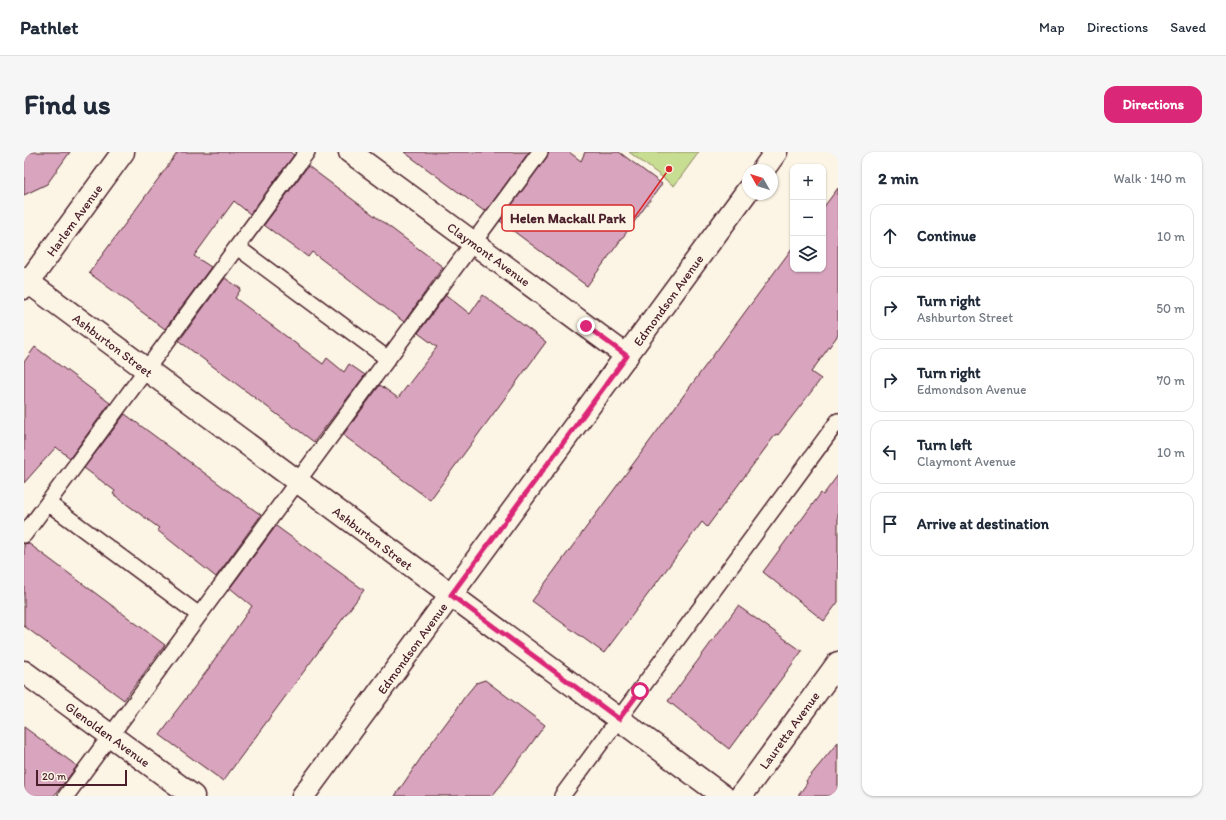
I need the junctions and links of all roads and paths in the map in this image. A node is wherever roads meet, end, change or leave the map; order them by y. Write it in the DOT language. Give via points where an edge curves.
graph roads {
  1 [pos="123,152"];
  2 [pos="307,152"];
  3 [pos="350,152"];
  4 [pos="540,152"];
  5 [pos="776,152"];
  6 [pos="767,164"];
  7 [pos="742,198"];
  8 [pos="474,243"];
  9 [pos="237,247"];
  10 [pos="25,283"];
  11 [pos="627,356"];
  12 [pos="388,359"];
  13 [pos="146,369"];
  14 [pos="838,421"];
  15 [pos="298,481"];
  16 [pos="48,503"];
  17 [pos="24,535"];
  18 [pos="451,595"];
  19 [pos="199,615"];
  20 [pos="838,663"];
  21 [pos="24,672"];
  22 [pos="619,719"];
  23 [pos="111,736"];
  24 [pos="66,796"];
  25 [pos="193,796"];
  26 [pos="303,796"];
  27 [pos="562,796"];
  28 [pos="723,796"];
  29 [pos="740,796"];
  1 -- 10 [label="street, Harlem Avenue"];
  2 -- 9 [label="lane"];
  3 -- 8 [label="street, Claymont Avenue"];
  4 -- 8 [label="lane"];
  5 -- 6 [label="street"];
  7 -- 11 [label="street, Edmondson Avenue"];
  8 -- 11 [label="street, Claymont Avenue"];
  8 -- 12 [label="lane"];
  9 -- 12 [label="lane"];
  9 -- 13 [label="lane"];
  10 -- 13 [label="street, Ashburton Street"];
  11 -- 18 [label="street, Edmondson Avenue"];
  12 -- 15 [label="lane"];
  13 -- 15 [label="street, Ashburton Street"];
  13 -- 16 [label="lane"];
  14 -- 22 [label="lane"];
  15 -- 18 [label="street, Ashburton Street"];
  15 -- 19 [label="lane"];
  16 -- 17 [label="lane"];
  16 -- 19 [label="lane"];
  18 -- 22 [label="street, Ashburton Street"];
  18 -- 26 [label="street, Edmondson Avenue"];
  19 -- 23 [label="lane"];
  20 -- 29 [label="street, Lauretta Avenue"];
  21 -- 23 [label="street, Glenolden Avenue"];
  22 -- 27 [label="lane"];
  22 -- 28 [label="street, Ashburton Street"];
  23 -- 24 [label="lane"];
  23 -- 25 [label="street, Glenolden Avenue"];
}
